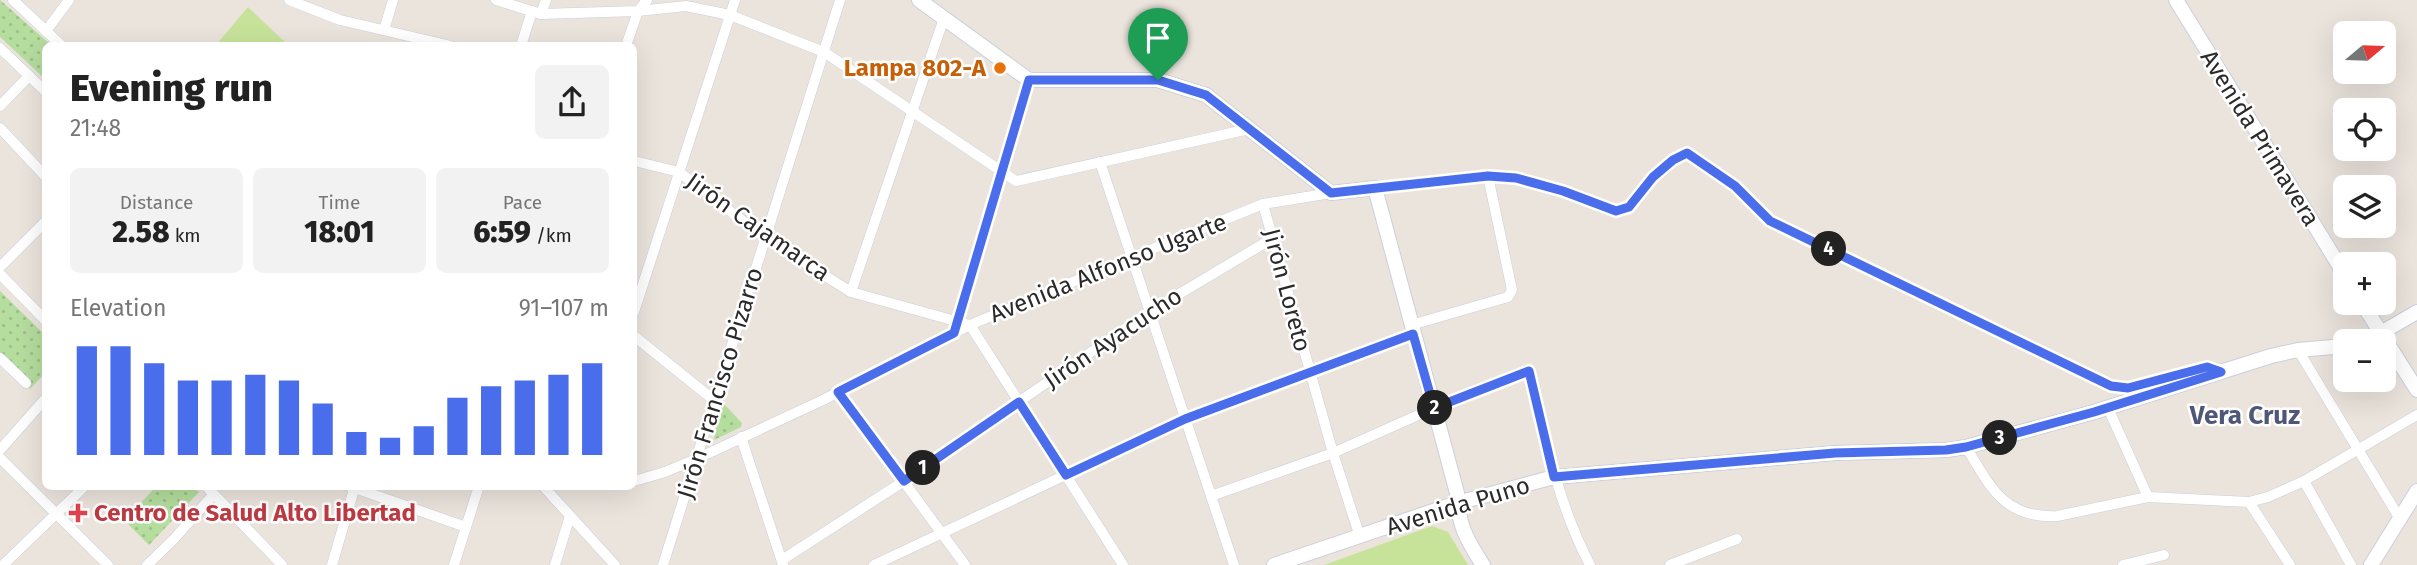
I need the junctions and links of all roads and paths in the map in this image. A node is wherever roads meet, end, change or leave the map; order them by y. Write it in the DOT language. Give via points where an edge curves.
graph roads {
  1 [pos="13,0"];
  2 [pos="69,0"];
  3 [pos="289,0"];
  4 [pos="393,0"];
  5 [pos="496,0"];
  6 [pos="546,0"];
  7 [pos="647,0"];
  8 [pos="735,0"];
  9 [pos="840,0"];
  10 [pos="919,0"];
  11 [pos="2176,0"];
  12 [pos="638,11"];
  13 [pos="537,12"];
  14 [pos="730,15"];
  15 [pos="944,18"];
  16 [pos="384,30"];
  17 [pos="46,31"];
  18 [pos="58,42"];
  19 [pos="434,42"];
  20 [pos="523,42"];
  21 [pos="627,42"];
  22 [pos="0,48"];
  23 [pos="824,52"];
  24 [pos="29,76"];
  25 [pos="1029,80"];
  26 [pos="42,88"];
  27 [pos="0,106"];
  28 [pos="912,112"];
  29 [pos="0,128"];
  30 [pos="1249,129"];
  31 [pos="637,162"];
  32 [pos="1100,162"];
  33 [pos="679,172"];
  34 [pos="1002,172"];
  35 [pos="42,173"];
  36 [pos="1488,176"];
  37 [pos="1376,188"];
  38 [pos="1331,193"];
  39 [pos="1263,204"];
  40 [pos="42,225"];
  41 [pos="1273,238"];
  42 [pos="765,239"];
  43 [pos="2333,255"];
  44 [pos="1130,258"];
  45 [pos="0,267"];
  46 [pos="0,274"];
  47 [pos="851,292"];
  48 [pos="637,303"];
  49 [pos="1149,312"];
  50 [pos="2417,312"];
  51 [pos="42,317"];
  52 [pos="959,320"];
  53 [pos="970,325"];
  54 [pos="1412,329"];
  55 [pos="2389,329"];
  56 [pos="954,333"];
  57 [pos="637,338"];
  58 [pos="2333,347"];
  59 [pos="2298,350"];
  60 [pos="2396,357"];
  61 [pos="0,358"];
  62 [pos="2221,372"];
  63 [pos="1310,373"];
  64 [pos="26,383"];
  65 [pos="2417,390"];
  66 [pos="838,392"];
  67 [pos="715,401"];
  68 [pos="1019,402"];
  69 [pos="42,403"];
  70 [pos="1434,408"];
  71 [pos="2108,408"];
  72 [pos="2417,415"];
  73 [pos="1185,419"];
  74 [pos="741,437"];
  75 [pos="1966,447"];
  76 [pos="2358,449"];
  77 [pos="0,450"];
  78 [pos="1333,453"];
  79 [pos="0,458"];
  80 [pos="696,459"];
  81 [pos="1066,475"];
  82 [pos="1554,477"];
  83 [pos="637,480"];
  84 [pos="904,481"];
  85 [pos="2304,481"];
  86 [pos="81,490"];
  87 [pos="352,490"];
  88 [pos="359,490"];
  89 [pos="478,490"];
  90 [pos="547,490"];
  91 [pos="209,491"];
  92 [pos="2417,491"];
  93 [pos="1211,496"];
  94 [pos="2148,497"];
  95 [pos="2249,502"];
  96 [pos="1457,503"];
  97 [pos="57,513"];
  98 [pos="570,516"];
  99 [pos="2400,519"];
  100 [pos="466,527"];
  101 [pos="942,533"];
  102 [pos="1360,537"];
  103 [pos="1737,539"];
  104 [pos="2164,555"];
  105 [pos="783,562"];
  106 [pos="3,565"];
  107 [pos="108,565"];
  108 [pos="147,565"];
  109 [pos="282,565"];
  110 [pos="332,565"];
  111 [pos="454,565"];
  112 [pos="555,565"];
  113 [pos="615,565"];
  114 [pos="663,565"];
  115 [pos="874,565"];
  116 [pos="965,565"];
  117 [pos="1123,565"];
  118 [pos="1234,565"];
  119 [pos="1274,565"];
  120 [pos="1483,565"];
  121 [pos="1590,565"];
  122 [pos="1670,565"];
  123 [pos="2123,565"];
  124 [pos="2290,565"];
  125 [pos="2351,565"];
  126 [pos="2371,565"];
  1 -- 17 [label="street"];
  2 -- 17 [label="street"];
  3 -- 16 [label="street"];
  4 -- 16 [label="street"];
  5 -- 13 [label="street"];
  6 -- 13 [label="street"];
  7 -- 12 [label="street"];
  8 -- 14 [label="street"];
  9 -- 23 [label="street, Jirón Francisco Pizarro"];
  10 -- 15 [label="street"];
  11 -- 43 [label="street, Avenida Primavera"];
  12 -- 13 [label="street"];
  12 -- 14 [label="street" via="686,6"];
  12 -- 21 [label="street"];
  13 -- 20 [label="street"];
  14 -- 23 [label="street"];
  14 -- 33 [label="street"];
  15 -- 25 [label="street"];
  15 -- 28 [label="street"];
  16 -- 19 [label="street"];
  17 -- 18 [label="street"];
  22 -- 24 [label="street"];
  23 -- 28 [label="street"];
  23 -- 42 [label="street, Jirón Francisco Pizarro"];
  24 -- 26 [label="street"];
  24 -- 27 [label="street"];
  25 -- 30 [label="street" via="1158,80 1206,95"];
  25 -- 34 [label="street"];
  28 -- 34 [label="street"];
  28 -- 47 [label="street"];
  29 -- 35 [label="street"];
  30 -- 32 [label="street"];
  30 -- 38 [label="street"];
  31 -- 33 [label="street, Jirón Cajamarca"];
  32 -- 34 [label="street" via="1016,181"];
  32 -- 44 [label="street"];
  33 -- 42 [label="street, Jirón Cajamarca"];
  33 -- 48 [label="street"];
  34 -- 52 [label="street"];
  36 -- 37 [label="street, Avenida Alfonso Ugarte"];
  36 -- 54 [label="street" via="1511,294"];
  36 -- 62 [label="street, Avenida Alfonso Ugarte" via="1516,178 1616,211 1629,207 1653,177 1687,153 1735,186 1770,221 2111,386 2128,388 2207,367"];
  37 -- 38 [label="street, Avenida Alfonso Ugarte"];
  37 -- 54 [label="street"];
  38 -- 39 [label="street, Avenida Alfonso Ugarte"];
  39 -- 41 [label="street, Jirón Loreto"];
  39 -- 44 [label="street, Avenida Alfonso Ugarte"];
  40 -- 45 [label="street"];
  41 -- 49 [label="street, Jirón Ayacucho"];
  41 -- 63 [label="street, Jirón Loreto"];
  42 -- 47 [label="street, Jirón Cajamarca"];
  42 -- 67 [label="street, Jirón Francisco Pizarro"];
  44 -- 49 [label="street"];
  44 -- 53 [label="street, Avenida Alfonso Ugarte"];
  46 -- 51 [label="street"];
  47 -- 52 [label="street, Jirón Cajamarca"];
  49 -- 68 [label="street, Jirón Ayacucho"];
  49 -- 73 [label="street"];
  50 -- 55 [label="street"];
  52 -- 53 [label="street, Jirón Cajamarca"];
  52 -- 56 [label="street"];
  53 -- 56 [label="street, Avenida Alfonso Ugarte"];
  53 -- 68 [label="street"];
  54 -- 63 [label="street"];
  54 -- 70 [label="street"];
  56 -- 66 [label="street, Avenida Alfonso Ugarte"];
  57 -- 67 [label="street"];
  58 -- 59 [label="street, Avenida Puno"];
  59 -- 62 [label="street, Avenida Puno"];
  59 -- 76 [label="street"];
  60 -- 65 [label="street"];
  61 -- 64 [label="street"];
  62 -- 71 [label="street, Avenida Puno"];
  63 -- 73 [label="street"];
  63 -- 78 [label="street, Jirón Loreto"];
  66 -- 74 [label="street, Avenida Alfonso Ugarte"];
  66 -- 84 [label="street"];
  67 -- 80 [label="street, Jirón Francisco Pizarro"];
  68 -- 81 [label="street"];
  68 -- 84 [label="street, Jirón Ayacucho"];
  69 -- 77 [label="street"];
  70 -- 78 [label="street"];
  70 -- 82 [label="street" via="1529,371"];
  70 -- 96 [label="street"];
  71 -- 75 [label="street, Avenida Puno"];
  71 -- 94 [label="street"];
  72 -- 76 [label="street"];
  73 -- 81 [label="street"];
  73 -- 93 [label="street"];
  74 -- 80 [label="street, Avenida Alfonso Ugarte"];
  74 -- 105 [label="street"];
  75 -- 82 [label="street, Avenida Puno" via="1835,453"];
  75 -- 94 [label="street" via="1998,497 2017,510 2057,516"];
  76 -- 85 [label="street"];
  76 -- 99 [label="street"];
  78 -- 93 [label="street"];
  78 -- 102 [label="street, Jirón Loreto"];
  79 -- 97 [label="street"];
  80 -- 83 [label="street, Avenida Alfonso Ugarte"];
  80 -- 114 [label="street, Jirón Francisco Pizarro"];
  81 -- 101 [label="street"];
  81 -- 117 [label="street"];
  82 -- 96 [label="street, Avenida Puno"];
  82 -- 121 [label="street"];
  84 -- 101 [label="street"];
  84 -- 105 [label="street, Jirón Ayacucho"];
  85 -- 95 [label="street"];
  85 -- 125 [label="street"];
  86 -- 97 [label="street"];
  87 -- 110 [label="street"];
  88 -- 100 [label="street"];
  89 -- 100 [label="street"];
  90 -- 98 [label="street"];
  91 -- 108 [label="street" via="173,540"];
  91 -- 109 [label="street"];
  92 -- 99 [label="street"];
  93 -- 118 [label="street"];
  94 -- 95 [label="street"];
  95 -- 124 [label="street"];
  96 -- 102 [label="street, Avenida Puno"];
  96 -- 120 [label="street" via="1465,539"];
  97 -- 106 [label="street"];
  97 -- 107 [label="street"];
  98 -- 112 [label="street"];
  98 -- 113 [label="street"];
  99 -- 126 [label="street"];
  100 -- 111 [label="street"];
  101 -- 115 [label="street"];
  101 -- 116 [label="street"];
  102 -- 119 [label="street, Avenida Puno"];
  103 -- 122 [label="street"];
  104 -- 123 [label="street"];
}
